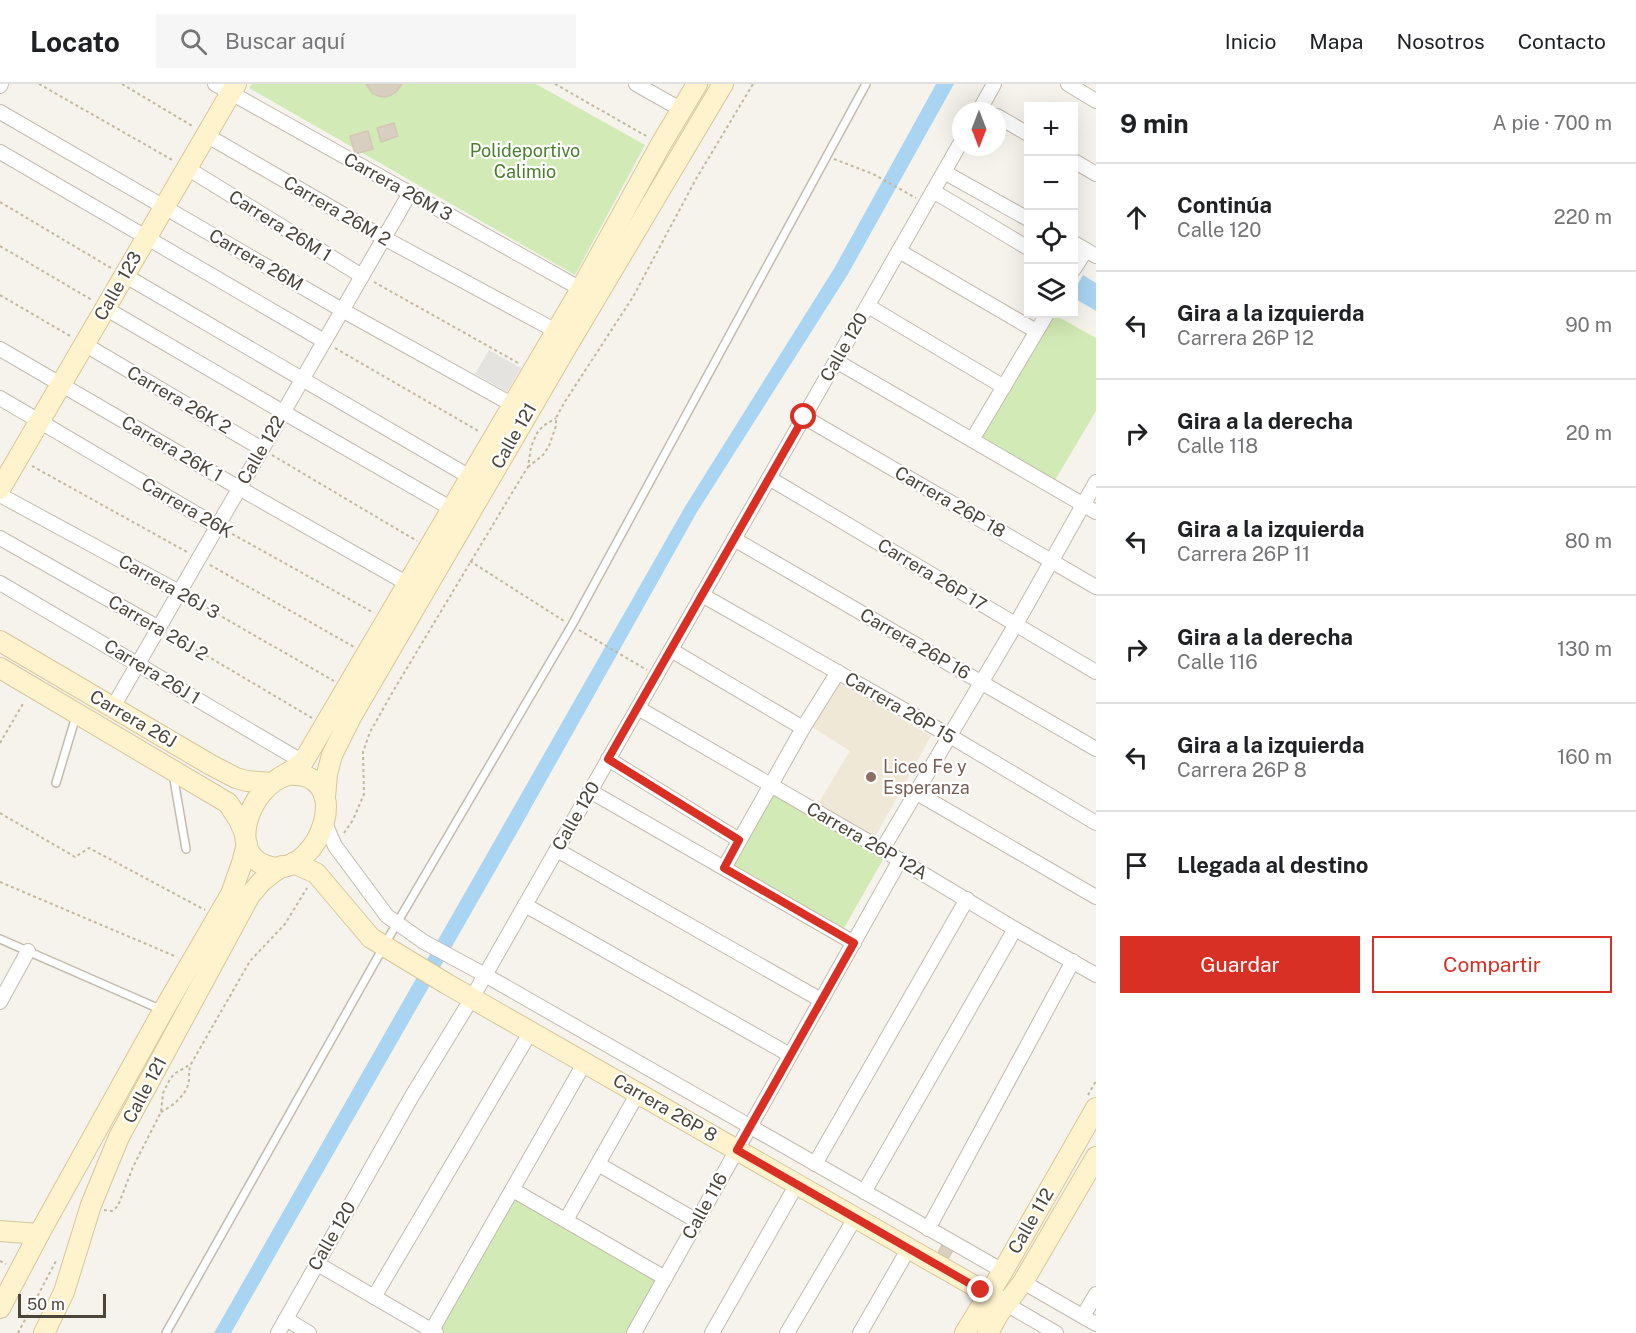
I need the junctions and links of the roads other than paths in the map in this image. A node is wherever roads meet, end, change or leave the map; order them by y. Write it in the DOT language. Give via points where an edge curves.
graph roads {
  1 [pos="636,84"];
  2 [pos="697,84"];
  3 [pos="723,84"];
  4 [pos="866,84"];
  5 [pos="994,84"];
  6 [pos="1068,84"];
  7 [pos="227,87"];
  8 [pos="1096,100"];
  9 [pos="986,102"];
  10 [pos="682,110"];
  11 [pos="0,112"];
  12 [pos="1006,121"];
  13 [pos="1024,131"];
  14 [pos="206,135"];
  15 [pos="0,152"];
  16 [pos="953,156"];
  17 [pos="1078,163"];
  18 [pos="187,168"];
  19 [pos="944,172"];
  20 [pos="1096,174"];
  21 [pos="933,191"];
  22 [pos="410,193"];
  23 [pos="164,207"];
  24 [pos="1024,216"];
  25 [pos="147,237"];
  26 [pos="384,238"];
  27 [pos="1024,245"];
  28 [pos="1085,249"];
  29 [pos="899,251"];
  30 [pos="1077,264"];
  31 [pos="124,275"];
  32 [pos="362,276"];
  33 [pos="581,289"];
  34 [pos="868,306"];
  35 [pos="105,308"];
  36 [pos="342,310"];
  37 [pos="1044,318"];
  38 [pos="556,331"];
  39 [pos="1036,331"];
  40 [pos="324,342"];
  41 [pos="84,344"];
  42 [pos="0,349"];
  43 [pos="836,361"];
  44 [pos="302,380"];
  45 [pos="61,384"];
  46 [pos="1004,387"];
  47 [pos="0,398"];
  48 [pos="513,405"];
  49 [pos="283,412"];
  50 [pos="804,417"];
  51 [pos="39,421"];
  52 [pos="972,440"];
  53 [pos="262,449"];
  54 [pos="470,477"];
  55 [pos="769,478"];
  56 [pos="1096,483"];
  57 [pos="239,488"];
  58 [pos="0,489"];
  59 [pos="0,495"];
  60 [pos="452,509"];
  61 [pos="1090,509"];
  62 [pos="217,526"];
  63 [pos="0,538"];
  64 [pos="734,539"];
  65 [pos="1051,561"];
  66 [pos="0,583"];
  67 [pos="408,584"];
  68 [pos="1096,587"];
  69 [pos="179,592"];
  70 [pos="702,595"];
  71 [pos="1016,624"];
  72 [pos="159,627"];
  73 [pos="0,641"];
  74 [pos="671,650"];
  75 [pos="138,663"];
  76 [pos="0,668"];
  77 [pos="838,672"];
  78 [pos="1096,672"];
  79 [pos="981,682"];
  80 [pos="113,707"];
  81 [pos="638,708"];
  82 [pos="76,714"];
  83 [pos="803,728"];
  84 [pos="950,736"];
  85 [pos="1096,749"];
  86 [pos="608,759"];
  87 [pos="303,762"];
  88 [pos="173,770"];
  89 [pos="275,781"];
  90 [pos="56,783"];
  91 [pos="771,786"];
  92 [pos="590,791"];
  93 [pos="917,793"];
  94 [pos="325,797"];
  95 [pos="324,821"];
  96 [pos="1096,823"];
  97 [pos="246,839"];
  98 [pos="739,840"];
  99 [pos="186,849"];
  100 [pos="557,850"];
  101 [pos="882,850"];
  102 [pos="900,860"];
  103 [pos="287,864"];
  104 [pos="724,868"];
  105 [pos="1096,897"];
  106 [pos="967,899"];
  107 [pos="525,905"];
  108 [pos="398,923"];
  109 [pos="1015,929"];
  110 [pos="0,939"];
  111 [pos="854,943"];
  112 [pos="385,946"];
  113 [pos="28,951"];
  114 [pos="1073,961"];
  115 [pos="485,975"];
  116 [pos="1096,975"];
  117 [pos="472,998"];
  118 [pos="821,1000"];
  119 [pos="0,1002"];
  120 [pos="163,1011"];
  121 [pos="531,1031"];
  122 [pos="790,1055"];
  123 [pos="585,1062"];
  124 [pos="638,1093"];
  125 [pos="1096,1108"];
  126 [pos="750,1127"];
  127 [pos="737,1150"];
  128 [pos="1096,1157"];
  129 [pos="598,1164"];
  130 [pos="815,1164"];
  131 [pos="797,1184"];
  132 [pos="513,1190"];
  133 [pos="864,1192"];
  134 [pos="855,1218"];
  135 [pos="566,1220"];
  136 [pos="697,1221"];
  137 [pos="928,1228"];
  138 [pos="0,1231"];
  139 [pos="39,1234"];
  140 [pos="909,1248"];
  141 [pos="316,1263"];
  142 [pos="1003,1271"];
  143 [pos="665,1278"];
  144 [pos="1023,1282"];
  145 [pos="989,1294"];
  146 [pos="1096,1294"];
  147 [pos="374,1297"];
  148 [pos="1006,1304"];
  149 [pos="0,1308"];
  150 [pos="1083,1316"];
  151 [pos="286,1319"];
  152 [pos="1096,1324"];
  153 [pos="434,1332"];
  154 [pos="44,1333"];
  155 [pos="166,1333"];
  156 [pos="278,1333"];
  157 [pos="309,1333"];
  158 [pos="634,1333"];
  159 [pos="712,1333"];
  160 [pos="787,1333"];
  161 [pos="860,1333"];
  162 [pos="965,1333"];
  163 [pos="988,1333"];
  164 [pos="1056,1333"];
  1 -- 10 [label="street"];
  2 -- 10 [label="main road, Calle 121"];
  3 -- 94 [label="main road, Calle 121" via="351,717 332,755"];
  4 -- 108 [label="lane" via="572,625"];
  5 -- 9 [label="street"];
  6 -- 8 [label="street"];
  7 -- 14 [label="main road, Calle 123"];
  7 -- 22 [label="street, Carrera 26M 3"];
  10 -- 33 [label="main road, Calle 121"];
  11 -- 23 [label="street, Carrera 26M"];
  12 -- 13 [label="street"];
  14 -- 18 [label="main road, Calle 123"];
  14 -- 26 [label="street, Carrera 26M 2"];
  15 -- 25 [label="street"];
  16 -- 19 [label="street, Calle 120"];
  17 -- 20 [label="street"];
  18 -- 23 [label="main road, Calle 123"];
  18 -- 32 [label="street, Carrera 26M 1"];
  19 -- 21 [label="street, Calle 120"];
  19 -- 24 [label="street"];
  21 -- 27 [label="street"];
  21 -- 29 [label="street, Calle 120"];
  22 -- 26 [label="street, Calle 122"];
  22 -- 33 [label="street, Carrera 26M 3"];
  23 -- 25 [label="main road, Calle 123"];
  23 -- 36 [label="street, Carrera 26M"];
  25 -- 31 [label="main road, Calle 123"];
  25 -- 40 [label="street"];
  26 -- 32 [label="street, Calle 122"];
  26 -- 38 [label="street, Carrera 26M 2"];
  28 -- 30 [label="street"];
  29 -- 34 [label="street, Calle 120"];
  29 -- 39 [label="street"];
  31 -- 35 [label="main road, Calle 123"];
  31 -- 44 [label="street"];
  32 -- 36 [label="street, Calle 122"];
  33 -- 38 [label="main road, Calle 121"];
  34 -- 43 [label="street, Calle 120"];
  34 -- 46 [label="street"];
  35 -- 41 [label="main road, Calle 123"];
  35 -- 49 [label="street"];
  36 -- 40 [label="street, Calle 122"];
  36 -- 48 [label="street, Carrera 26M"];
  37 -- 39 [label="street"];
  38 -- 48 [label="main road, Calle 121"];
  39 -- 46 [label="street"];
  40 -- 44 [label="street, Calle 122"];
  41 -- 45 [label="main road, Calle 123"];
  41 -- 53 [label="street, Carrera 26K 2"];
  42 -- 45 [label="street, Carrera 26K 1"];
  43 -- 50 [label="street, Calle 120"];
  43 -- 52 [label="street"];
  44 -- 49 [label="street, Calle 122"];
  44 -- 54 [label="street"];
  45 -- 51 [label="main road, Calle 123"];
  45 -- 57 [label="street, Carrera 26K 1"];
  46 -- 52 [label="street"];
  47 -- 51 [label="street, Carrera 26K"];
  48 -- 54 [label="main road, Calle 121"];
  49 -- 53 [label="street, Calle 122"];
  49 -- 60 [label="street"];
  50 -- 55 [label="street, Calle 120"];
  50 -- 65 [label="street, Carrera 26P 18"];
  51 -- 58 [label="main road, Calle 123"];
  51 -- 62 [label="street, Carrera 26K"];
  52 -- 61 [label="street"];
  53 -- 57 [label="street, Calle 122"];
  54 -- 60 [label="main road, Calle 121"];
  55 -- 64 [label="street, Calle 120"];
  55 -- 71 [label="street, Carrera 26P 17"];
  56 -- 61 [label="street"];
  57 -- 62 [label="street, Calle 122"];
  57 -- 67 [label="street, Carrera 26K 1"];
  59 -- 69 [label="street, Carrera 26J 3"];
  60 -- 67 [label="main road, Calle 121"];
  61 -- 65 [label="street"];
  62 -- 69 [label="street, Calle 122"];
  63 -- 72 [label="street, Carrera 26J 2"];
  64 -- 70 [label="street, Calle 120"];
  64 -- 79 [label="street, Carrera 26P 16"];
  65 -- 68 [label="street, Carrera 26P 18"];
  65 -- 71 [label="street"];
  66 -- 75 [label="street, Carrera 26J 1"];
  67 -- 87 [label="main road, Calle 121"];
  69 -- 72 [label="street, Calle 122"];
  70 -- 74 [label="street, Calle 120"];
  70 -- 77 [label="street, Carrera 26P 15"];
  71 -- 78 [label="street, Carrera 26P 17"];
  71 -- 79 [label="street"];
  72 -- 75 [label="street, Calle 122"];
  73 -- 80 [label="main road, Carrera 26J"];
  74 -- 81 [label="street, Calle 120"];
  74 -- 83 [label="street"];
  75 -- 80 [label="street, Calle 122"];
  75 -- 87 [label="street, Carrera 26J 1"];
  76 -- 82 [label="main road, Carrera 26J"];
  77 -- 83 [label="street"];
  77 -- 84 [label="street, Carrera 26P 15"];
  79 -- 84 [label="street"];
  79 -- 85 [label="street, Carrera 26P 16"];
  80 -- 89 [label="main road, Carrera 26J" via="236,778"];
  81 -- 86 [label="street, Calle 120"];
  81 -- 91 [label="street, Carrera 26P 12A"];
  82 -- 88 [label="main road, Carrera 26J"];
  82 -- 90 [label="lane"];
  83 -- 91 [label="street"];
  84 -- 93 [label="street"];
  84 -- 96 [label="street, Carrera 26P 15"];
  86 -- 92 [label="street, Calle 120"];
  86 -- 98 [label="street"];
  87 -- 89 [label="main road, Calle 121"];
  88 -- 97 [label="main road, Carrera 26J" via="228,803"];
  88 -- 99 [label="lane"];
  89 -- 94 [label="main road" via="293,775 309,778"];
  89 -- 97 [label="main road" via="250,809"];
  91 -- 98 [label="street"];
  91 -- 101 [label="street, Carrera 26P 12A"];
  92 -- 100 [label="street, Calle 120"];
  92 -- 104 [label="street"];
  93 -- 101 [label="street"];
  93 -- 105 [label="street"];
  94 -- 95 [label="main road"];
  95 -- 103 [label="main road" via="315,843 302,857"];
  95 -- 108 [label="street, Carrera 26P 8" via="335,846 387,916"];
  97 -- 103 [label="main road" via="250,853 259,862 272,867"];
  97 -- 120 [label="main road, Calle 121" via="231,894"];
  98 -- 104 [label="street"];
  100 -- 107 [label="street, Calle 120"];
  100 -- 118 [label="street"];
  101 -- 102 [label="street, Carrera 26P 12A"];
  102 -- 106 [label="street, Carrera 26P 12A"];
  102 -- 111 [label="street, Calle 116"];
  103 -- 112 [label="main road, Carrera 26P 8" via="316,873 370,938"];
  103 -- 154 [label="main road, Calle 121" via="249,895 119,1137 91,1206 64,1292"];
  104 -- 111 [label="street"];
  106 -- 109 [label="street, Carrera 26P 12A"];
  106 -- 130 [label="street"];
  107 -- 115 [label="street, Calle 120"];
  107 -- 122 [label="street"];
  108 -- 112 [label="lane"];
  108 -- 115 [label="street, Carrera 26P 8"];
  109 -- 114 [label="street, Carrera 26P 12A"];
  109 -- 133 [label="street"];
  110 -- 113 [label="lane"];
  111 -- 118 [label="street, Calle 116"];
  112 -- 117 [label="main road, Carrera 26P 8"];
  112 -- 155 [label="lane"];
  113 -- 119 [label="street"];
  113 -- 120 [label="lane"];
  114 -- 116 [label="street, Carrera 26P 12A"];
  114 -- 137 [label="street"];
  115 -- 117 [label="street, Calle 120"];
  115 -- 126 [label="street, Carrera 26P 8"];
  117 -- 121 [label="main road, Carrera 26P 8"];
  117 -- 141 [label="street, Calle 120"];
  118 -- 122 [label="street, Calle 116"];
  120 -- 139 [label="main road, Calle 121"];
  121 -- 123 [label="main road, Carrera 26P 8"];
  121 -- 147 [label="street"];
  122 -- 126 [label="street, Calle 116"];
  123 -- 124 [label="main road, Carrera 26P 8"];
  123 -- 132 [label="street"];
  124 -- 127 [label="main road, Carrera 26P 8"];
  124 -- 129 [label="street"];
  125 -- 142 [label="main road, Calle 112"];
  126 -- 127 [label="street, Calle 116"];
  126 -- 130 [label="street, Carrera 26P 8"];
  127 -- 131 [label="main road, Carrera 26P 8"];
  127 -- 136 [label="street, Calle 116"];
  128 -- 144 [label="main road, Calle 112"];
  129 -- 135 [label="street"];
  129 -- 136 [label="street"];
  130 -- 133 [label="street, Carrera 26P 8"];
  131 -- 134 [label="main road, Carrera 26P 8"];
  131 -- 159 [label="street"];
  132 -- 135 [label="street"];
  132 -- 153 [label="street"];
  133 -- 137 [label="street, Carrera 26P 8"];
  134 -- 140 [label="main road, Carrera 26P 8"];
  134 -- 160 [label="street"];
  135 -- 143 [label="street"];
  136 -- 143 [label="street, Calle 116"];
  137 -- 142 [label="street, Carrera 26P 8"];
  138 -- 139 [label="main road"];
  139 -- 149 [label="main road, Calle 121"];
  140 -- 145 [label="main road, Carrera 26P 8"];
  140 -- 161 [label="street"];
  141 -- 147 [label="street"];
  141 -- 151 [label="street, Calle 120"];
  142 -- 145 [label="main road, Calle 112"];
  143 -- 158 [label="street, Calle 116"];
  144 -- 148 [label="main road, Calle 112"];
  144 -- 150 [label="street"];
  145 -- 148 [label="main road, Carrera 26P 8"];
  145 -- 162 [label="main road, Calle 112"];
  146 -- 150 [label="street"];
  147 -- 153 [label="street"];
  148 -- 163 [label="main road, Calle 112"];
  148 -- 164 [label="street, Carrera 26P 8"];
  150 -- 152 [label="street"];
  151 -- 156 [label="street, Calle 120"];
  151 -- 157 [label="street"];
}
